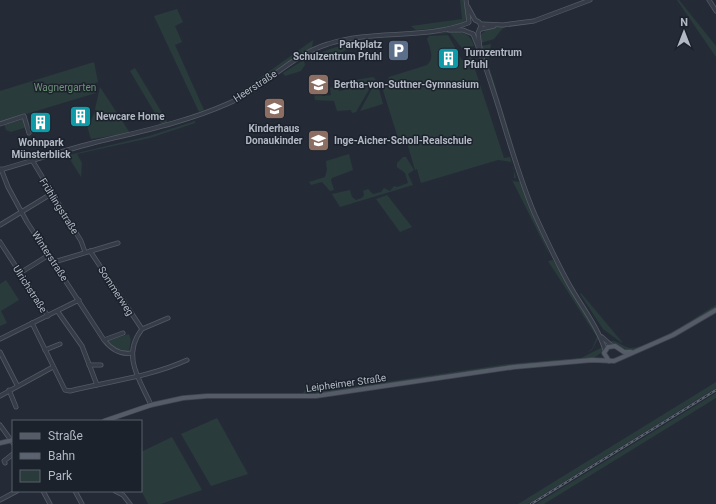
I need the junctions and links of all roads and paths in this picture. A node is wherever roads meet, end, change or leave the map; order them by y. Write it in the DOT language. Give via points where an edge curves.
graph roads {
  1 [pos="466,0"];
  2 [pos="590,0"];
  3 [pos="709,0"];
  4 [pos="468,7"];
  5 [pos="716,11"];
  6 [pos="475,20"];
  7 [pos="468,23"];
  8 [pos="480,24"];
  9 [pos="503,25"];
  10 [pos="481,29"];
  11 [pos="440,30"];
  12 [pos="468,32"];
  13 [pos="478,33"];
  14 [pos="472,34"];
  15 [pos="481,53"];
  16 [pos="0,124"];
  17 [pos="30,133"];
  18 [pos="32,160"];
  19 [pos="1,170"];
  20 [pos="51,194"];
  21 [pos="22,212"];
  22 [pos="0,225"];
  23 [pos="0,242"];
  24 [pos="118,243"];
  25 [pos="90,251"];
  26 [pos="86,252"];
  27 [pos="49,255"];
  28 [pos="54,262"];
  29 [pos="20,273"];
  30 [pos="79,300"];
  31 [pos="716,310"];
  32 [pos="58,312"];
  33 [pos="48,316"];
  34 [pos="168,318"];
  35 [pos="32,323"];
  36 [pos="142,329"];
  37 [pos="123,333"];
  38 [pos="599,333"];
  39 [pos="0,339"];
  40 [pos="104,340"];
  41 [pos="60,344"];
  42 [pos="612,346"];
  43 [pos="45,350"];
  44 [pos="620,350"];
  45 [pos="605,351"];
  46 [pos="0,352"];
  47 [pos="632,352"];
  48 [pos="132,353"];
  49 [pos="619,358"];
  50 [pos="187,360"];
  51 [pos="592,360"];
  52 [pos="609,361"];
  53 [pos="89,365"];
  54 [pos="102,365"];
  55 [pos="53,367"];
  56 [pos="136,377"];
  57 [pos="18,385"];
  58 [pos="96,385"];
  59 [pos="9,390"];
  60 [pos="0,396"];
  61 [pos="16,406"];
  62 [pos="151,406"];
  63 [pos="107,420"];
  64 [pos="0,425"];
  65 [pos="12,441"];
  66 [pos="0,443"];
  67 [pos="12,455"];
  68 [pos="5,463"];
  69 [pos="15,492"];
  70 [pos="44,492"];
  71 [pos="76,492"];
  72 [pos="118,492"];
  73 [pos="0,500"];
  74 [pos="50,504"];
  75 [pos="82,504"];
  76 [pos="130,504"];
  1 -- 4 [label="street"];
  2 -- 9 [label="street" via="542,19"];
  3 -- 5 [label="street"];
  4 -- 6 [label="street"];
  4 -- 7 [label="street"];
  6 -- 7 [label="street"];
  6 -- 8 [label="street"];
  7 -- 11 [label="street, Heerstraße"];
  7 -- 12 [label="street"];
  8 -- 9 [label="street"];
  8 -- 10 [label="street"];
  9 -- 10 [label="street"];
  10 -- 13 [label="street"];
  11 -- 12 [label="street, Heerstraße"];
  11 -- 18 [label="street, Heerstraße" via="328,43 300,56 244,96 226,105 151,130"];
  12 -- 14 [label="street, Heerstraße"];
  13 -- 14 [label="street"];
  13 -- 15 [label="street"];
  14 -- 15 [label="street"];
  15 -- 38 [label="street" via="516,165 535,214 554,258"];
  16 -- 17 [label="street" via="24,116"];
  18 -- 19 [label="street, Heerstraße"];
  18 -- 20 [label="street, Frühlingstraße"];
  19 -- 21 [label="street, Winterstraße"];
  20 -- 21 [label="street"];
  20 -- 26 [label="street, Frühlingstraße"];
  21 -- 22 [label="street"];
  21 -- 27 [label="street, Winterstraße"];
  23 -- 29 [label="street, Ulrichstraße"];
  24 -- 25 [label="street"];
  25 -- 26 [label="street"];
  25 -- 36 [label="street, Sommerweg"];
  26 -- 28 [label="street"];
  27 -- 28 [label="street, Winterstraße"];
  27 -- 29 [label="street"];
  28 -- 30 [label="street, Winterstraße"];
  29 -- 33 [label="street, Ulrichstraße"];
  30 -- 32 [label="street"];
  30 -- 40 [label="street, Winterstraße"];
  31 -- 47 [label="main road" via="673,335"];
  32 -- 33 [label="street"];
  32 -- 53 [label="street" via="82,346"];
  33 -- 35 [label="street"];
  34 -- 36 [label="street"];
  35 -- 39 [label="street"];
  35 -- 43 [label="street"];
  36 -- 48 [label="street"];
  37 -- 40 [label="street"];
  38 -- 42 [label="street"];
  38 -- 45 [label="street"];
  40 -- 48 [label="street, Winterstraße" via="111,348"];
  41 -- 43 [label="street"];
  42 -- 44 [label="main road"];
  42 -- 45 [label="main road"];
  43 -- 55 [label="street"];
  44 -- 47 [label="main road"];
  44 -- 49 [label="main road"];
  45 -- 51 [label="main road, Leipheimer Straße" via="601,357"];
  45 -- 52 [label="main road"];
  46 -- 57 [label="street"];
  47 -- 49 [label="main road"];
  48 -- 56 [label="street"];
  49 -- 52 [label="main road"];
  50 -- 56 [label="street"];
  51 -- 52 [label="main road, Leipheimer Straße"];
  51 -- 62 [label="main road, Leipheimer Straße" via="514,367 316,396 193,396"];
  53 -- 54 [label="street"];
  53 -- 58 [label="street"];
  55 -- 57 [label="street"];
  55 -- 58 [label="street" via="65,390"];
  56 -- 58 [label="street"];
  56 -- 62 [label="street"];
  57 -- 59 [label="street"];
  59 -- 60 [label="street"];
  59 -- 61 [label="street"];
  62 -- 63 [label="main road, Leipheimer Straße"];
  64 -- 65 [label="street"];
  65 -- 66 [label="main road"];
  67 -- 68 [label="street" via="4,461"];
  69 -- 73 [label="street"];
  70 -- 74 [label="street"];
  71 -- 75 [label="street"];
  72 -- 76 [label="street" via="123,494"];
}
